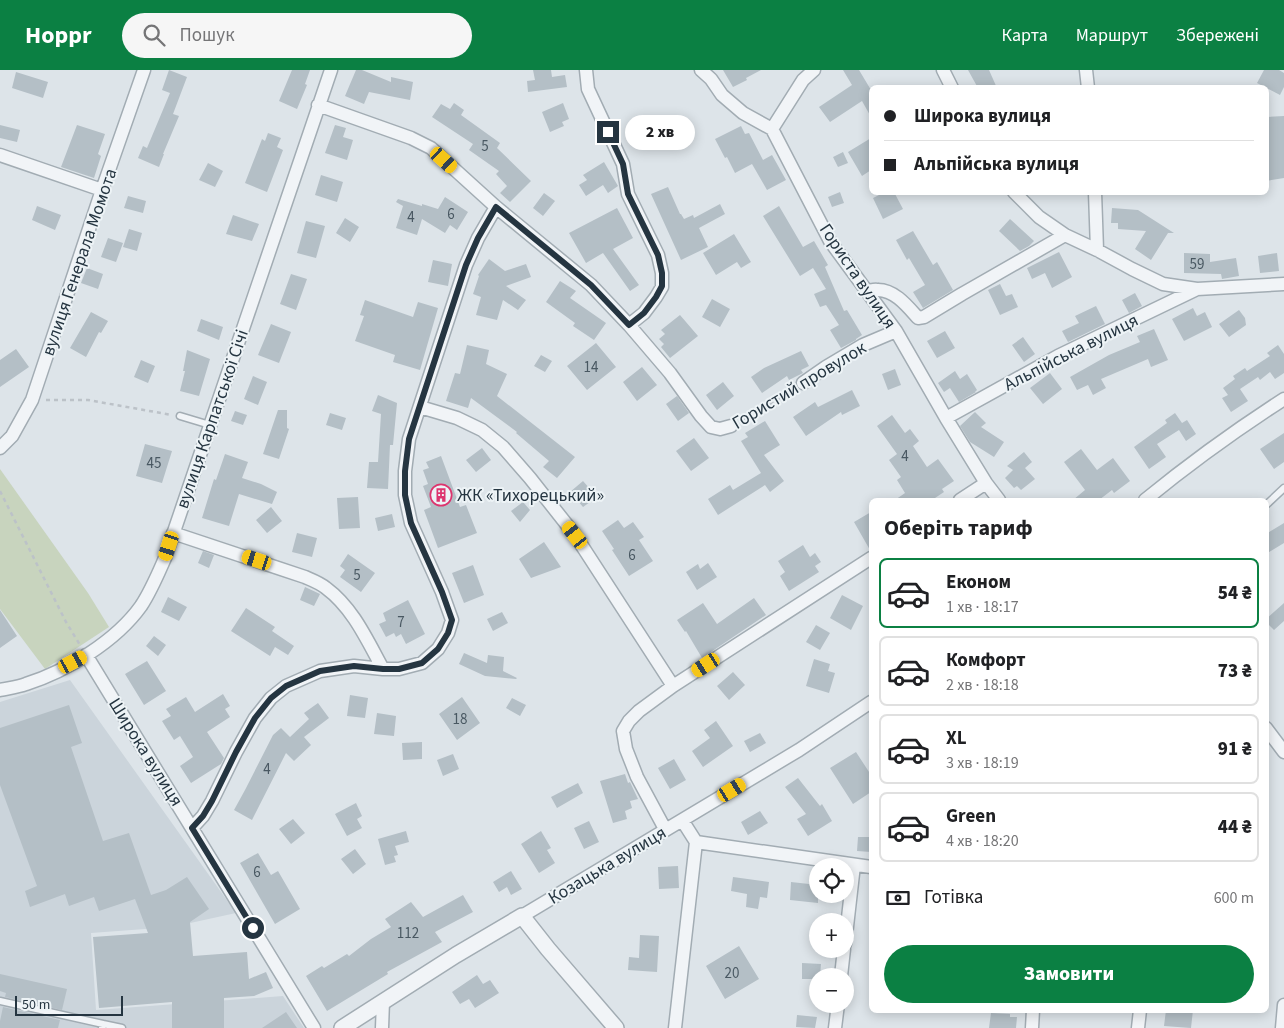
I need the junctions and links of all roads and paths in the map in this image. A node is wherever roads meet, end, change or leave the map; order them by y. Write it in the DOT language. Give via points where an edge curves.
graph roads {
  1 [pos="144,70"];
  2 [pos="331,70"];
  3 [pos="586,70"];
  4 [pos="701,70"];
  5 [pos="814,70"];
  6 [pos="943,70"];
  7 [pos="1086,70"];
  8 [pos="950,85"];
  9 [pos="1088,85"];
  10 [pos="318,106"];
  11 [pos="772,129"];
  12 [pos="0,155"];
  13 [pos="102,190"];
  14 [pos="1017,195"];
  15 [pos="1096,195"];
  16 [pos="496,207"];
  17 [pos="1065,235"];
  18 [pos="1097,250"];
  19 [pos="1284,284"];
  20 [pos="1197,289"];
  21 [pos="866,291"];
  22 [pos="629,325"];
  23 [pos="896,331"];
  24 [pos="802,383"];
  25 [pos="32,400"];
  26 [pos="1284,400"];
  27 [pos="420,407"];
  28 [pos="180,416"];
  29 [pos="946,418"];
  30 [pos="210,425"];
  31 [pos="732,426"];
  32 [pos="0,448"];
  33 [pos="986,483"];
  34 [pos="1284,488"];
  35 [pos="0,491"];
  36 [pos="963,498"];
  37 [pos="997,498"];
  38 [pos="1147,498"];
  39 [pos="1269,502"];
  40 [pos="173,533"];
  41 [pos="869,559"];
  42 [pos="86,655"];
  43 [pos="383,669"];
  44 [pos="674,686"];
  45 [pos="0,690"];
  46 [pos="869,703"];
  47 [pos="1269,732"];
  48 [pos="1284,752"];
  49 [pos="682,820"];
  50 [pos="192,828"];
  51 [pos="665,830"];
  52 [pos="696,842"];
  53 [pos="809,858"];
  54 [pos="854,865"];
  55 [pos="869,867"];
  56 [pos="522,916"];
  57 [pos="0,1001"];
  58 [pos="383,1001"];
  59 [pos="1284,1005"];
  60 [pos="837,1013"];
  61 [pos="1033,1013"];
  62 [pos="1140,1013"];
  63 [pos="102,1026"];
  64 [pos="122,1028"];
  65 [pos="314,1028"];
  66 [pos="342,1028"];
  67 [pos="382,1028"];
  68 [pos="616,1028"];
  69 [pos="675,1028"];
  70 [pos="835,1028"];
  71 [pos="1032,1028"];
  72 [pos="1138,1028"];
  73 [pos="1282,1028"];
  1 -- 13 [label="street, вулиця Генерала Момота"];
  2 -- 10 [label="street, вулиця Карпатської Січі"];
  3 -- 22 [label="street" via="588,89 623,164 628,194 658,255 662,273 662,286 656,297"];
  4 -- 11 [label="street" via="736,107"];
  5 -- 11 [label="street" via="803,80"];
  6 -- 8 [label="street"];
  7 -- 9 [label="street"];
  10 -- 16 [label="street" via="431,148"];
  10 -- 30 [label="street, вулиця Карпатської Січі"];
  11 -- 21 [label="street, Гориста вулиця" via="830,241"];
  12 -- 13 [label="street"];
  13 -- 25 [label="street, вулиця Генерала Момота"];
  14 -- 17 [label="street, Альпійська вулиця" via="1039,217"];
  15 -- 18 [label="street"];
  16 -- 22 [label="street" via="591,285"];
  16 -- 27 [label="street" via="466,265"];
  17 -- 18 [label="street, Альпійська вулиця"];
  17 -- 21 [label="street" via="924,317 918,318 890,293 879,289"];
  18 -- 20 [label="street, Альпійська вулиця" via="1163,284"];
  19 -- 20 [label="street, Альпійська вулиця"];
  20 -- 29 [label="street, Альпійська вулиця" via="1058,356"];
  21 -- 23 [label="street, Гориста вулиця"];
  22 -- 31 [label="street, Гористий провулок" via="711,426 720,429"];
  23 -- 24 [label="street, Гористий провулок" via="863,345"];
  23 -- 29 [label="street, Гориста вулиця"];
  24 -- 31 [label="path, Гористий провулок"];
  25 -- 28 [label="path" via="88,400"];
  25 -- 32 [label="street, вулиця Генерала Момота" via="12,436"];
  26 -- 38 [label="street"];
  27 -- 43 [label="street" via="409,439 405,495 411,523 452,620 438,649 422,663"];
  27 -- 44 [label="street" via="457,418 482,430 503,447 575,535"];
  28 -- 30 [label="lane"];
  29 -- 33 [label="street, Гориста вулиця"];
  30 -- 40 [label="street, вулиця Карпатської Січі"];
  33 -- 36 [label="street"];
  33 -- 37 [label="street, Гориста вулиця"];
  34 -- 39 [label="lane"];
  35 -- 42 [label="path"];
  40 -- 42 [label="street, вулиця Карпатської Січі" via="155,582 142,605 123,627"];
  40 -- 43 [label="street" via="305,577 325,587 355,617"];
  41 -- 44 [label="street"];
  42 -- 45 [label="street, вулиця Карпатської Січі" via="25,685"];
  42 -- 50 [label="street, Широка вулиця"];
  43 -- 50 [label="street" via="354,666 320,671 286,686 271,698 255,718 212,801"];
  44 -- 51 [label="street" via="639,711 623,731 626,750 637,777"];
  46 -- 49 [label="street, Козацька вулиця" via="799,750"];
  47 -- 48 [label="street"];
  49 -- 51 [label="street, Козацька вулиця"];
  49 -- 52 [label="street"];
  50 -- 65 [label="street, Широка вулиця"];
  51 -- 56 [label="street, Козацька вулиця"];
  52 -- 53 [label="street"];
  52 -- 69 [label="street"];
  54 -- 55 [label="street"];
  56 -- 58 [label="street, Козацька вулиця"];
  56 -- 68 [label="street"];
  57 -- 63 [label="lane"];
  58 -- 66 [label="street, Козацька вулиця"];
  58 -- 67 [label="street"];
  59 -- 73 [label="street"];
  60 -- 70 [label="street"];
  61 -- 71 [label="street"];
  62 -- 72 [label="street"];
  63 -- 64 [label="lane"];
}
